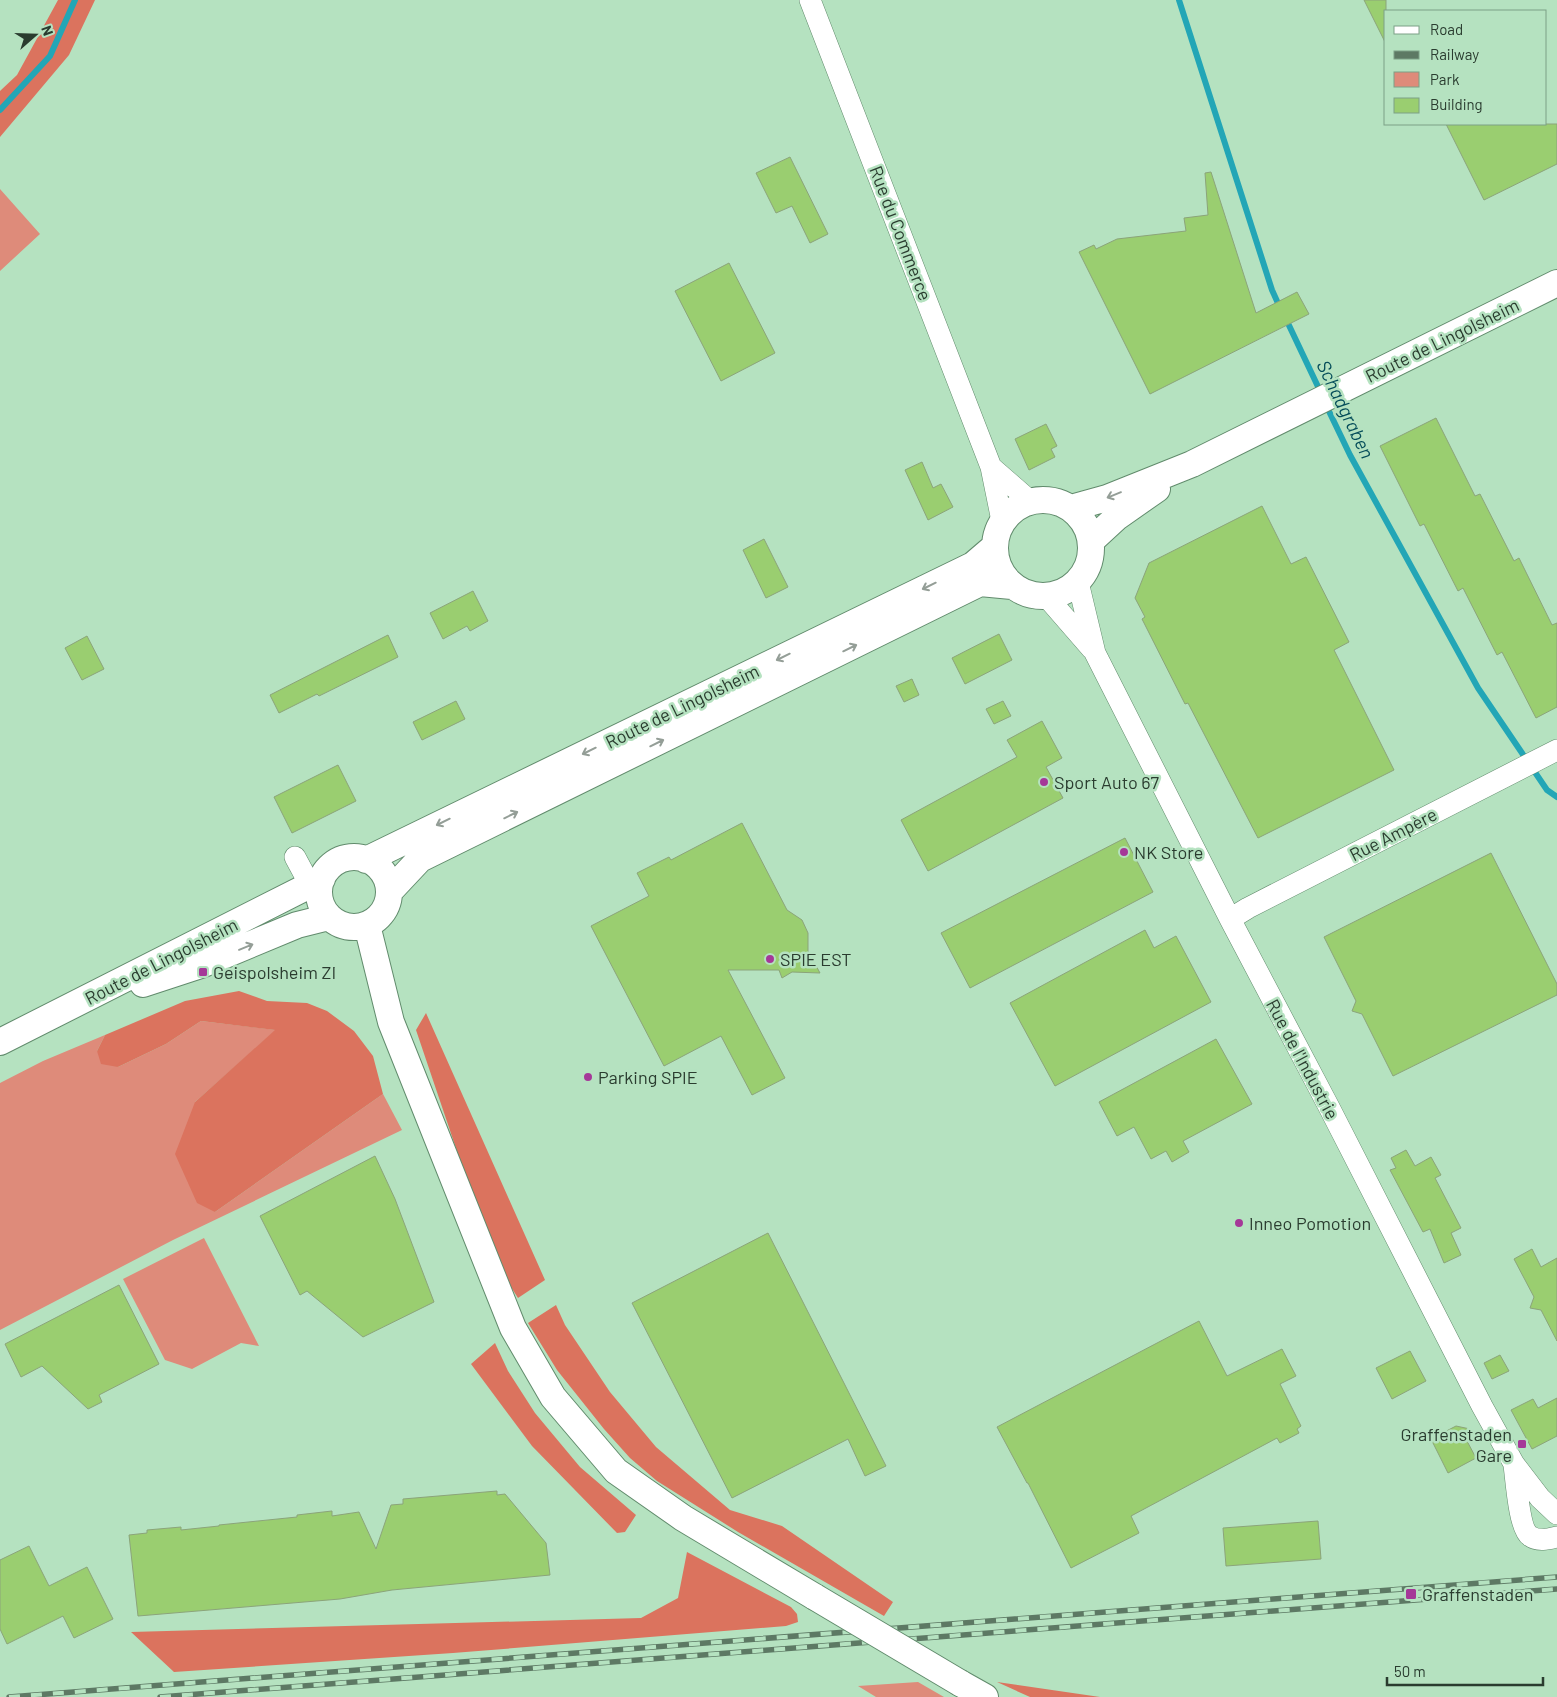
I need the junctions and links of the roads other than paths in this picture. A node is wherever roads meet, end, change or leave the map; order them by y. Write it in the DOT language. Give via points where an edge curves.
graph roads {
  1 [pos="810,0"];
  2 [pos="1557,283"];
  3 [pos="1192,464"];
  4 [pos="991,467"];
  5 [pos="1030,501"];
  6 [pos="1071,508"];
  7 [pos="1002,521"];
  8 [pos="1091,541"];
  9 [pos="994,547"];
  10 [pos="1078,582"];
  11 [pos="1012,586"];
  12 [pos="1046,596"];
  13 [pos="1095,653"];
  14 [pos="1557,750"];
  15 [pos="295,857"];
  16 [pos="366,860"];
  17 [pos="316,882"];
  18 [pos="389,892"];
  19 [pos="329,917"];
  20 [pos="1230,919"];
  21 [pos="366,925"];
  22 [pos="0,1042"];
  23 [pos="0,1052"];
  24 [pos="1514,1464"];
  25 [pos="1557,1514"];
  26 [pos="1557,1537"];
  27 [pos="985,1697"];
  1 -- 4 [label="street, Rue du Commerce"];
  2 -- 3 [label="main road, Route de Lingolsheim"];
  3 -- 6 [label="main road, one-way" via="1107,498"];
  3 -- 8 [label="main road" via="1117,517"];
  4 -- 5 [label="street, Rue du Commerce"];
  4 -- 7 [label="street, Rue du Commerce"];
  5 -- 6 [label="main road" via="1044,499"];
  5 -- 7 [label="main road" via="1019,505"];
  6 -- 8 [label="main road" via="1087,528"];
  7 -- 9 [label="main road"];
  8 -- 10 [label="main road" via="1091,556"];
  9 -- 11 [label="main road" via="996,562"];
  9 -- 16 [label="main road, Route de Lingolsheim, one-way" via="973,565"];
  10 -- 12 [label="main road" via="1058,594"];
  10 -- 13 [label="street, Rue de l'Industrie"];
  11 -- 12 [label="main road" via="1029,594"];
  18 -- 11 [label="main road, Route de Lingolsheim, one-way" via="420,860 954,596 980,584"];
  12 -- 13 [label="street, Rue de l'Industrie"];
  13 -- 20 [label="street, Rue de l'Industrie"];
  14 -- 20 [label="street, Rue Ampère"];
  15 -- 17 [label="street"];
  16 -- 17 [label="main road" via="345,858 335,863"];
  16 -- 18 [label="main road" via="382,872"];
  17 -- 19 [label="main road"];
  17 -- 22 [label="main road, Route de Lingolsheim"];
  18 -- 21 [label="main road" via="383,912"];
  19 -- 21 [label="main road" via="346,926"];
  23 -- 19 [label="main road, Route de Lingolsheim, one-way" via="122,991 201,965 298,925"];
  20 -- 24 [label="street, Rue de l'Industrie"];
  21 -- 27 [label="main road, bridge" via="391,1022 509,1318 552,1397 616,1471 683,1518"];
  24 -- 25 [label="street, Rue de l'Industrie"];
  24 -- 26 [label="street, Rue de l'Industrie" via="1520,1511 1527,1534 1540,1540"];
}
